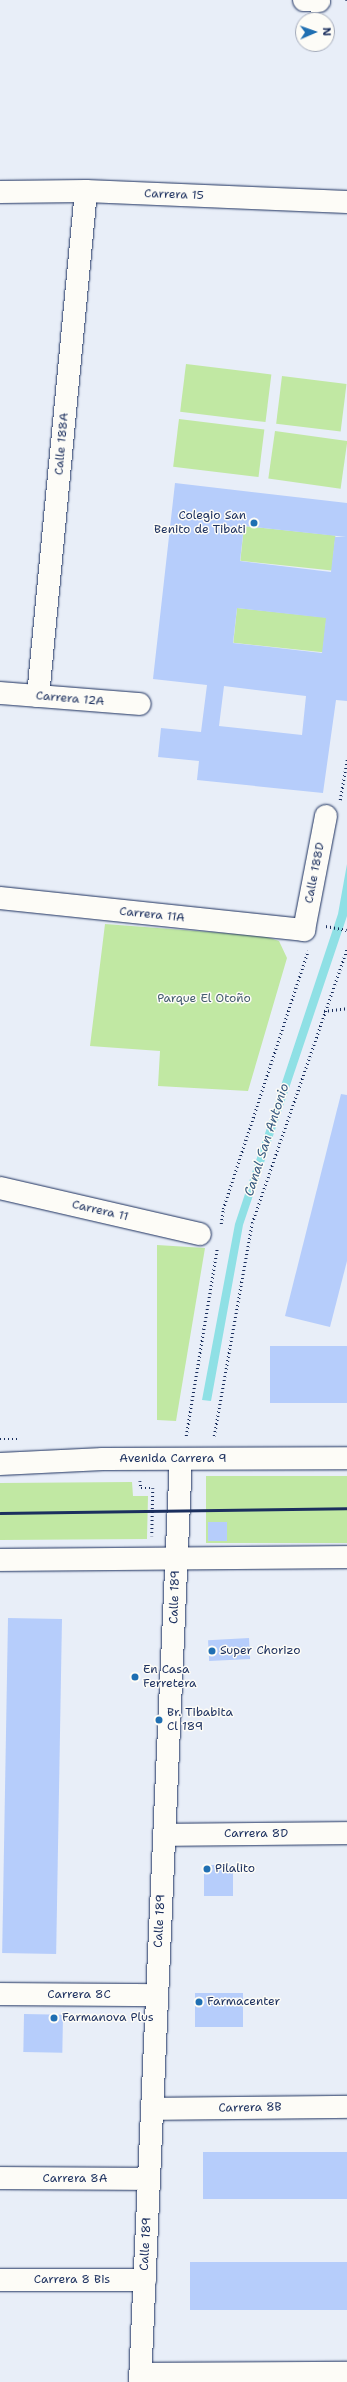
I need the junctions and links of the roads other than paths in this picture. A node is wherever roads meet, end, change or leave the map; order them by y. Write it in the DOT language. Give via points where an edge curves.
graph roads {
  1 [pos="0,192"];
  2 [pos="86,192"];
  3 [pos="347,202"];
  4 [pos="0,693"];
  5 [pos="38,696"];
  6 [pos="140,704"];
  7 [pos="326,816"];
  8 [pos="0,898"];
  9 [pos="307,938"];
  10 [pos="0,1188"];
  11 [pos="212,1237"];
  12 [pos="347,1458"];
  13 [pos="181,1459"];
  14 [pos="0,1464"];
  15 [pos="347,1558"];
  16 [pos="0,1560"];
  17 [pos="177,1560"];
  18 [pos="347,1833"];
  19 [pos="164,1835"];
  20 [pos="0,1994"];
  21 [pos="157,1995"];
  22 [pos="347,2107"];
  23 [pos="152,2109"];
  24 [pos="0,2178"];
  25 [pos="149,2179"];
  26 [pos="0,2280"];
  27 [pos="145,2280"];
  28 [pos="347,2373"];
  29 [pos="140,2378"];
  1 -- 2 [label="street, Carrera 15"];
  2 -- 3 [label="street, Carrera 15"];
  2 -- 5 [label="street, Calle 188A"];
  4 -- 5 [label="street, Carrera 12A"];
  5 -- 6 [label="street, Carrera 12A"];
  7 -- 9 [label="street, Calle 188D"];
  8 -- 9 [label="street, Carrera 11A"];
  10 -- 11 [label="street, Carrera 11"];
  12 -- 13 [label="street, Avenida Carrera 9"];
  13 -- 14 [label="street, Avenida Carrera 9"];
  13 -- 17 [label="street, Calle 189"];
  15 -- 17 [label="street"];
  16 -- 17 [label="street"];
  17 -- 19 [label="street, Calle 189"];
  18 -- 19 [label="street, Carrera 8D"];
  19 -- 21 [label="street, Calle 189"];
  20 -- 21 [label="street, Carrera 8C"];
  21 -- 23 [label="street, Calle 189"];
  22 -- 23 [label="street, Carrera 8B"];
  23 -- 25 [label="street, Calle 189"];
  24 -- 25 [label="street, Carrera 8A"];
  25 -- 27 [label="street, Calle 189"];
  26 -- 27 [label="street, Carrera 8 Bis"];
  27 -- 29 [label="street, Calle 189"];
  28 -- 29 [label="street"];
}
